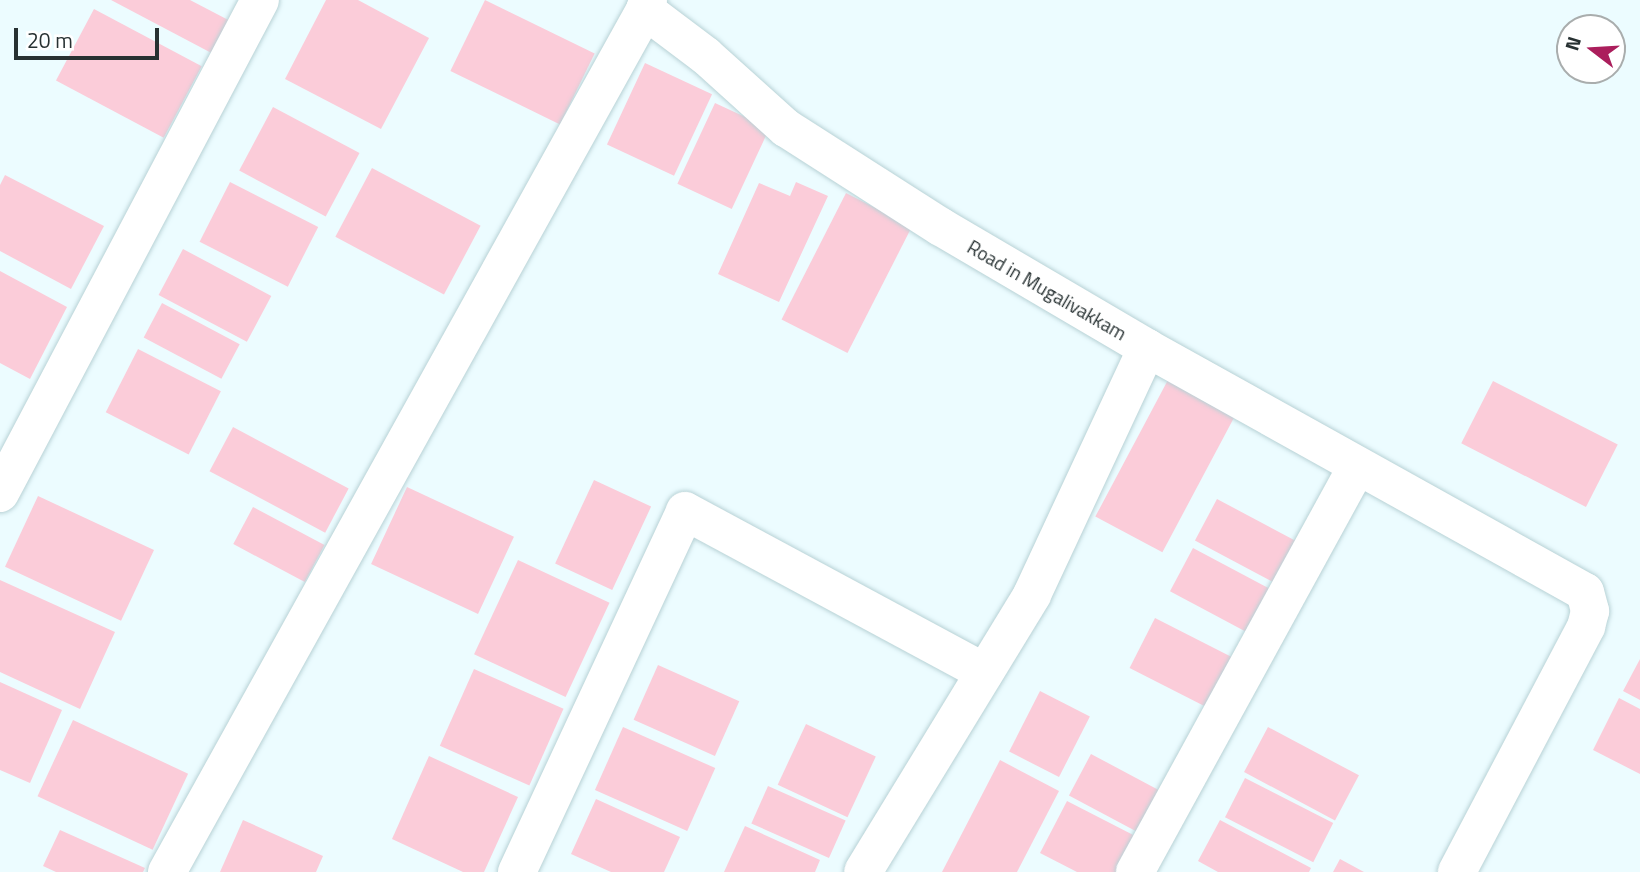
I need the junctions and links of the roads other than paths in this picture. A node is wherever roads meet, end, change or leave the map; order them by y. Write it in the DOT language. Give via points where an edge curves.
graph roads {
  1 [pos="260,0"];
  2 [pos="646,5"];
  3 [pos="1147,348"];
  4 [pos="1357,467"];
  5 [pos="0,494"];
  6 [pos="984,672"];
  7 [pos="167,872"];
  8 [pos="517,872"];
  9 [pos="863,872"];
  10 [pos="1135,872"];
  11 [pos="1457,872"];
  1 -- 5 [label="street"];
  2 -- 3 [label="street, Road in Mugalivakkam" via="786,128 941,228"];
  2 -- 7 [label="street"];
  3 -- 4 [label="street"];
  3 -- 6 [label="street, Road in Mugalivakkam" via="1032,595"];
  4 -- 10 [label="street"];
  4 -- 11 [label="street" via="1578,586 1589,603 1586,628"];
  6 -- 8 [label="street" via="684,511"];
  6 -- 9 [label="street, Road in Mugalivakkam"];
}
